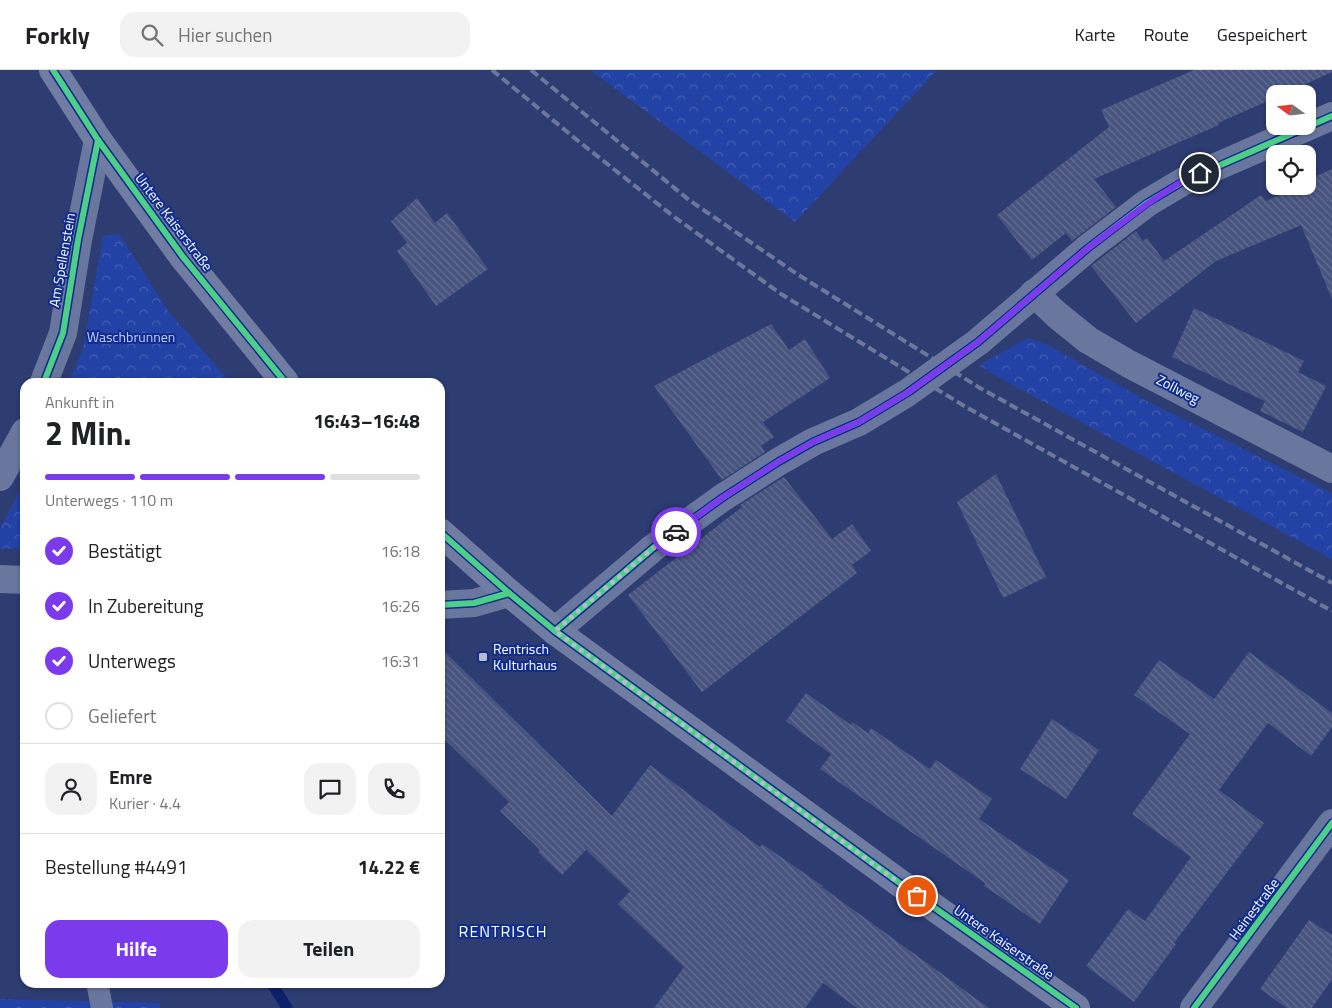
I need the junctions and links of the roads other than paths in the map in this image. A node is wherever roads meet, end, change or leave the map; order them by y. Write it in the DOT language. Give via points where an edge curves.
graph roads {
  1 [pos="52,70"];
  2 [pos="1332,116"];
  3 [pos="98,140"];
  4 [pos="1034,293"];
  5 [pos="46,378"];
  6 [pos="282,378"];
  7 [pos="20,441"];
  8 [pos="1332,469"];
  9 [pos="0,477"];
  10 [pos="445,536"];
  11 [pos="509,593"];
  12 [pos="445,606"];
  13 [pos="555,631"];
  14 [pos="1332,824"];
  15 [pos="98,988"];
  16 [pos="102,1008"];
  17 [pos="1076,1008"];
  18 [pos="1194,1008"];
  1 -- 3 [label="main road, Untere Kaiserstraße"];
  2 -- 4 [label="street" via="1184,180 1096,242"];
  3 -- 5 [label="street, Am Spellenstein" via="63,333"];
  3 -- 6 [label="main road, Untere Kaiserstraße" via="183,257"];
  4 -- 8 [label="street, Zollweg" via="1088,340"];
  4 -- 13 [label="street" via="978,342 907,393 859,422 813,442 722,498 653,548"];
  7 -- 9 [label="street"];
  10 -- 11 [label="main road, Untere Kaiserstraße"];
  11 -- 12 [label="street" via="474,603"];
  11 -- 13 [label="main road, Untere Kaiserstraße"];
  13 -- 17 [label="main road, Untere Kaiserstraße"];
  14 -- 18 [label="street, Heinestraße"];
  15 -- 16 [label="lane"];
}
